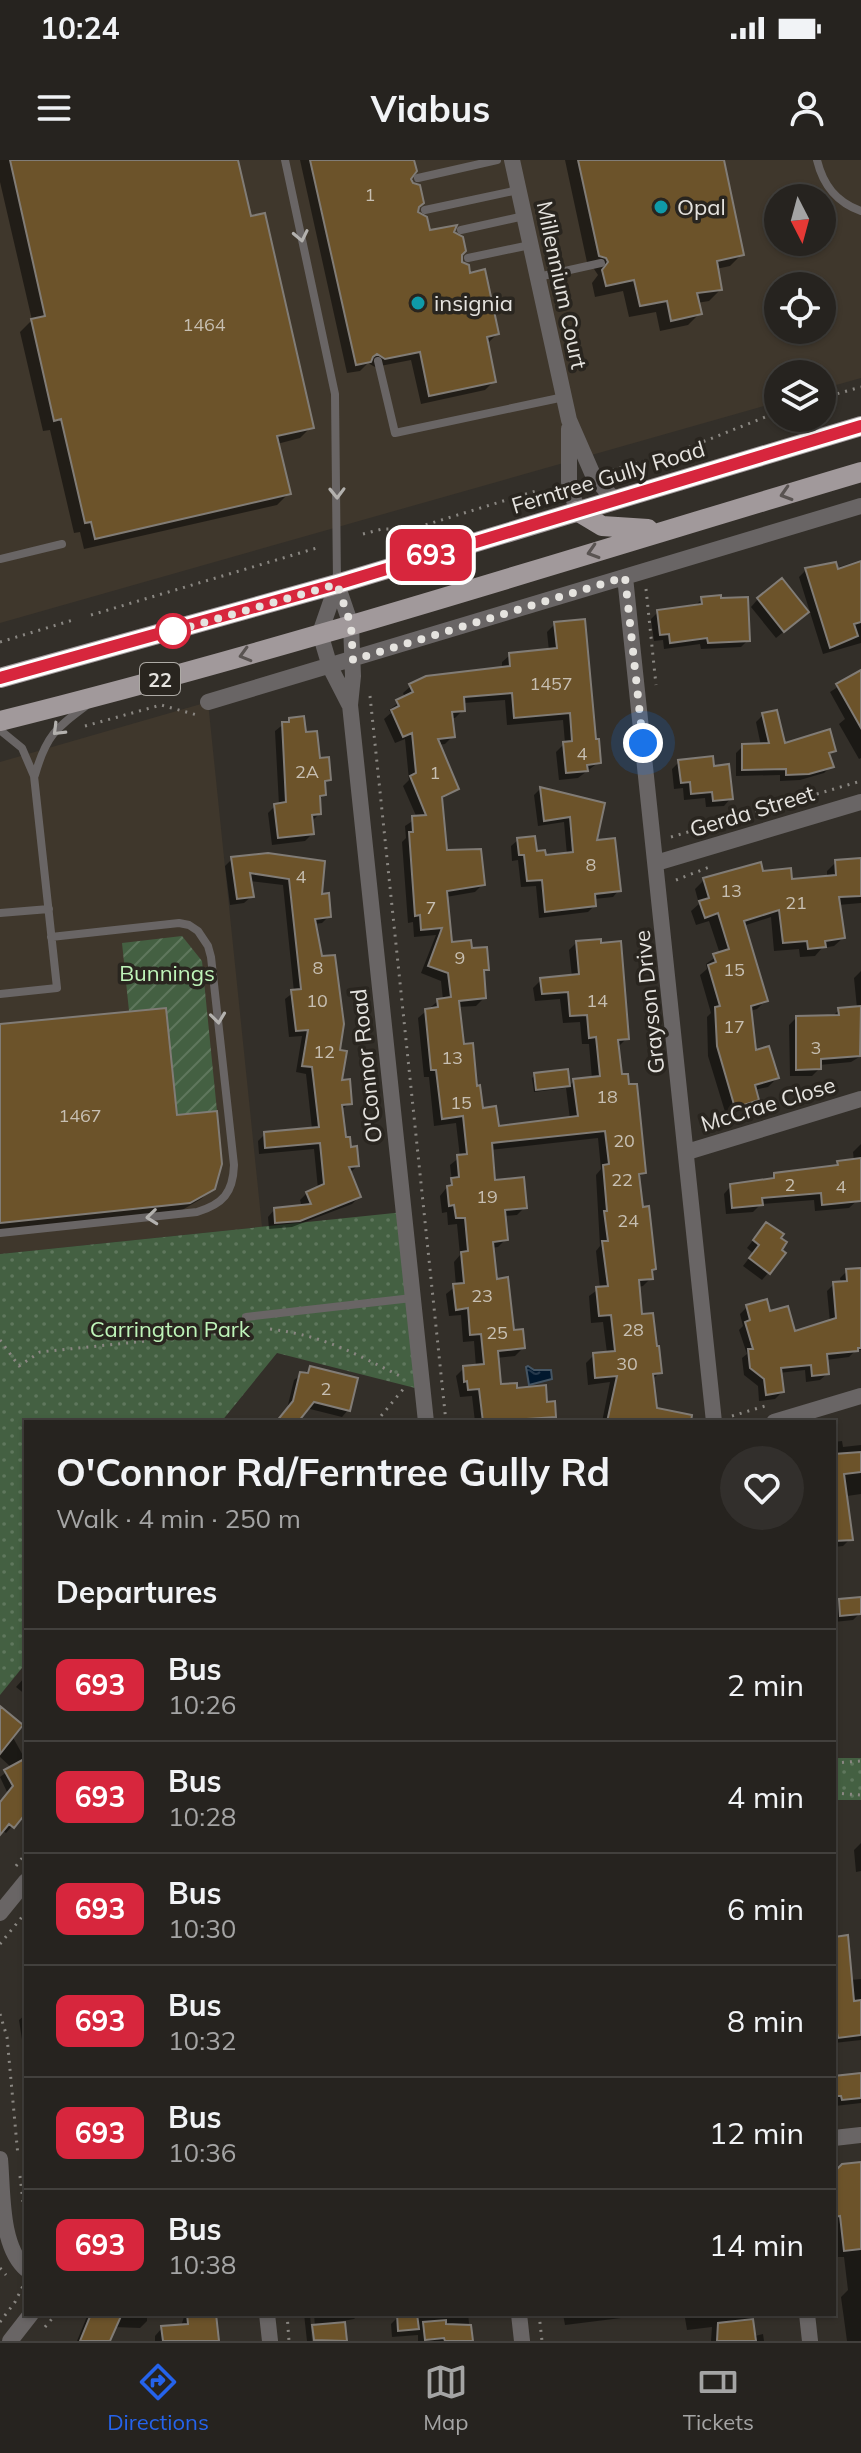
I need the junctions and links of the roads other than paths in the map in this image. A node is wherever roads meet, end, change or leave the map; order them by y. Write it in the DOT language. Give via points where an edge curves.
graph roads {
  1 [pos="285,160"];
  2 [pos="497,160"];
  3 [pos="512,160"];
  4 [pos="817,160"];
  5 [pos="418,178"];
  6 [pos="518,190"];
  7 [pos="425,210"];
  8 [pos="861,211"];
  9 [pos="524,216"];
  10 [pos="461,230"];
  11 [pos="530,245"];
  12 [pos="468,258"];
  13 [pos="601,263"];
  14 [pos="537,277"];
  15 [pos="378,361"];
  16 [pos="564,397"];
  17 [pos="569,420"];
  18 [pos="861,426"];
  19 [pos="861,472"];
  20 [pos="614,500"];
  21 [pos="861,506"];
  22 [pos="577,511"];
  23 [pos="668,529"];
  24 [pos="62,544"];
  25 [pos="0,559"];
  26 [pos="625,577"];
  27 [pos="337,584"];
  28 [pos="351,625"];
  29 [pos="320,633"];
  30 [pos="353,660"];
  31 [pos="330,667"];
  32 [pos="0,678"];
  33 [pos="99,697"];
  34 [pos="350,705"];
  35 [pos="205,709"];
  36 [pos="0,721"];
  37 [pos="0,730"];
  38 [pos="34,776"];
  39 [pos="861,802"];
  40 [pos="656,863"];
  41 [pos="49,909"];
  42 [pos="0,913"];
  43 [pos="51,937"];
  44 [pos="0,994"];
  45 [pos="861,1099"];
  46 [pos="687,1152"];
  47 [pos="0,1233"];
  48 [pos="412,1298"];
  49 [pos="246,1317"];
  50 [pos="861,1396"];
  51 [pos="426,1420"];
  52 [pos="714,1420"];
  53 [pos="781,1420"];
  54 [pos="24,1883"];
  55 [pos="0,1913"];
  56 [pos="861,2135"];
  57 [pos="836,2138"];
  58 [pos="0,2159"];
  59 [pos="24,2274"];
  60 [pos="29,2316"];
  61 [pos="267,2316"];
  62 [pos="519,2316"];
  63 [pos="807,2316"];
  64 [pos="10,2341"];
  65 [pos="270,2341"];
  66 [pos="522,2341"];
  67 [pos="810,2341"];
  1 -- 27 [label="lane, one-way" via="335,394"];
  2 -- 5 [label="lane"];
  3 -- 6 [label="street, Millennium Court"];
  4 -- 8 [label="lane" via="827,187"];
  6 -- 7 [label="lane"];
  6 -- 9 [label="street, Millennium Court"];
  9 -- 10 [label="lane"];
  9 -- 11 [label="street, Millennium Court"];
  11 -- 12 [label="lane"];
  11 -- 14 [label="street, Millennium Court"];
  13 -- 14 [label="lane"];
  14 -- 16 [label="street, Millennium Court"];
  15 -- 16 [label="lane" via="395,433"];
  16 -- 17 [label="street, Millennium Court"];
  17 -- 20 [label="street, Millennium Court" via="593,475"];
  17 -- 22 [label="street, Millennium Court" via="569,482"];
  18 -- 20 [label="main road, Ferntree Gully Road / 22"];
  19 -- 23 [label="main road, 22, one-way"];
  20 -- 22 [label="main road, Ferntree Gully Road / 22"];
  21 -- 26 [label="street"];
  22 -- 23 [label="main road" via="602,526"];
  22 -- 27 [label="main road, Ferntree Gully Road / 22"];
  23 -- 28 [label="main road, 22, one-way"];
  24 -- 25 [label="lane"];
  26 -- 30 [label="street"];
  26 -- 40 [label="street, Grayson Drive"];
  27 -- 28 [label="street, O'Connor Road"];
  27 -- 29 [label="street"];
  27 -- 32 [label="main road, Ferntree Gully Road / 22"];
  28 -- 29 [label="main road, 22"];
  28 -- 30 [label="street, O'Connor Road"];
  29 -- 31 [label="street, O'Connor Road"];
  29 -- 33 [label="main road, 22, one-way"];
  30 -- 31 [label="street"];
  30 -- 34 [label="street, O'Connor Road"];
  31 -- 34 [label="street, O'Connor Road"];
  31 -- 35 [label="street"];
  33 -- 36 [label="main road, 22"];
  33 -- 38 [label="lane, one-way" via="55,730"];
  34 -- 48 [label="street, O'Connor Road"];
  37 -- 38 [label="lane" via="22,748"];
  38 -- 41 [label="lane"];
  39 -- 40 [label="street, Gerda Street"];
  40 -- 46 [label="street, Grayson Drive"];
  41 -- 42 [label="lane"];
  41 -- 43 [label="lane"];
  43 -- 44 [label="lane" via="57,988"];
  43 -- 47 [label="lane, one-way" via="184,923 198,931 213,970 234,1165 229,1193 213,1207"];
  45 -- 46 [label="street, McCrae Close"];
  46 -- 52 [label="street, Grayson Drive"];
  48 -- 49 [label="lane"];
  48 -- 51 [label="street, O'Connor Road"];
  50 -- 53 [label="street"];
  54 -- 55 [label="street"];
  56 -- 57 [label="street"];
  58 -- 59 [label="street" via="9,2241"];
  60 -- 64 [label="street"];
  61 -- 65 [label="street"];
  62 -- 66 [label="street"];
  63 -- 67 [label="street"];
}
